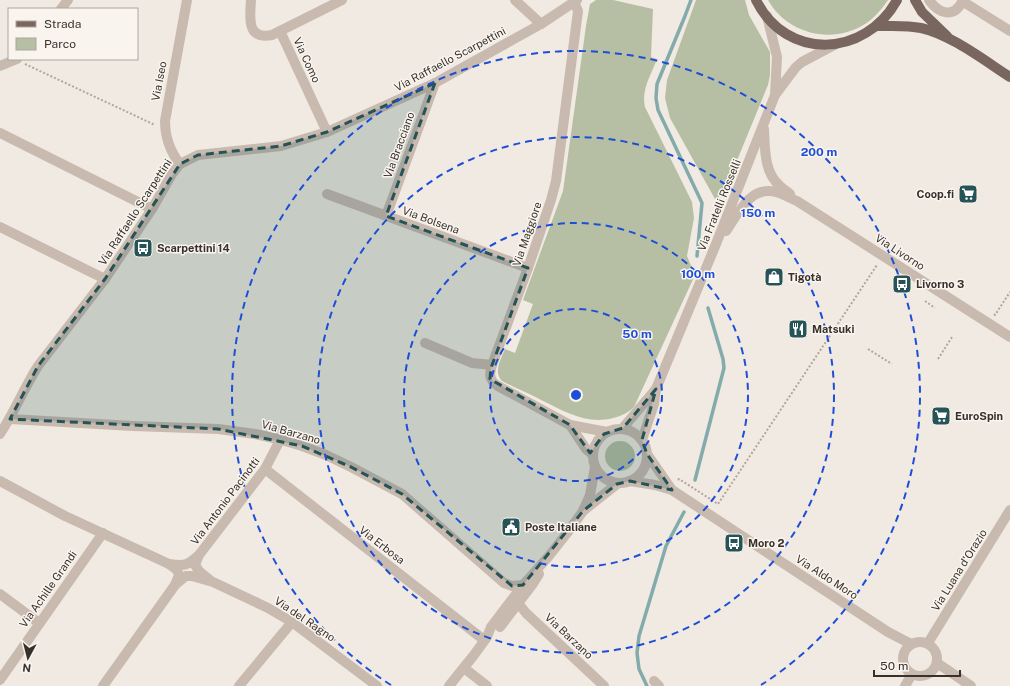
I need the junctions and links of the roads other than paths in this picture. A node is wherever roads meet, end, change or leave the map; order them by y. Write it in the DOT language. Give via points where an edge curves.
graph roads {
  1 [pos="68,0"];
  2 [pos="187,0"];
  3 [pos="252,0"];
  4 [pos="342,0"];
  5 [pos="515,0"];
  6 [pos="756,0"];
  7 [pos="897,0"];
  8 [pos="915,0"];
  9 [pos="929,0"];
  10 [pos="575,1"];
  11 [pos="962,1"];
  12 [pos="62,8"];
  13 [pos="767,16"];
  14 [pos="541,24"];
  15 [pos="878,26"];
  16 [pos="280,31"];
  17 [pos="1010,32"];
  18 [pos="949,38"];
  19 [pos="836,44"];
  20 [pos="14,60"];
  21 [pos="0,66"];
  22 [pos="1010,77"];
  23 [pos="435,83"];
  24 [pos="775,95"];
  25 [pos="763,125"];
  26 [pos="327,132"];
  27 [pos="0,133"];
  28 [pos="180,164"];
  29 [pos="327,194"];
  30 [pos="797,201"];
  31 [pos="152,209"];
  32 [pos="386,216"];
  33 [pos="0,227"];
  34 [pos="716,244"];
  35 [pos="528,268"];
  36 [pos="105,278"];
  37 [pos="1010,337"];
  38 [pos="425,343"];
  39 [pos="492,365"];
  40 [pos="656,390"];
  41 [pos="10,419"];
  42 [pos="570,425"];
  43 [pos="622,429"];
  44 [pos="1,430"];
  45 [pos="607,432"];
  46 [pos="278,439"];
  47 [pos="642,440"];
  48 [pos="647,454"];
  49 [pos="593,455"];
  50 [pos="595,467"];
  51 [pos="265,469"];
  52 [pos="0,481"];
  53 [pos="625,482"];
  54 [pos="672,490"];
  55 [pos="1010,510"];
  56 [pos="583,511"];
  57 [pos="103,533"];
  58 [pos="199,555"];
  59 [pos="549,556"];
  60 [pos="169,564"];
  61 [pos="213,582"];
  62 [pos="176,585"];
  63 [pos="523,585"];
  64 [pos="0,594"];
  65 [pos="518,603"];
  66 [pos="292,622"];
  67 [pos="39,623"];
  68 [pos="888,632"];
  69 [pos="486,638"];
  70 [pos="928,643"];
  71 [pos="910,644"];
  72 [pos="904,653"];
  73 [pos="935,666"];
  74 [pos="464,668"];
  75 [pos="912,674"];
  76 [pos="0,680"];
  77 [pos="103,686"];
  78 [pos="240,686"];
  79 [pos="376,686"];
  80 [pos="449,686"];
  81 [pos="487,686"];
  82 [pos="604,686"];
  83 [pos="904,686"];
  84 [pos="971,686"];
  1 -- 12 [label="street"];
  2 -- 28 [label="street, Via Iseo" via="166,110 165,130 169,148"];
  3 -- 16 [label="street, Via Como" via="249,19 253,29 267,36"];
  4 -- 16 [label="street"];
  5 -- 14 [label="street"];
  6 -- 13 [label="main road"];
  7 -- 15 [label="main road"];
  8 -- 18 [label="main road" via="922,12"];
  9 -- 11 [label="street" via="938,10 945,12 955,11"];
  10 -- 14 [label="street, Via Raffaello Scarpettini"];
  10 -- 35 [label="street, Via Maggiore" via="578,11 556,181"];
  11 -- 17 [label="street"];
  13 -- 19 [label="main road" via="784,32 798,39 813,43"];
  13 -- 24 [label="street, Via Fratelli Rosselli" via="778,66"];
  14 -- 23 [label="street, Via Raffaello Scarpettini"];
  15 -- 18 [label="main road" via="922,28"];
  15 -- 19 [label="main road" via="858,38"];
  16 -- 26 [label="street, Via Como"];
  18 -- 22 [label="main road"];
  19 -- 24 [label="street, Via Fratelli Rosselli" via="796,67"];
  20 -- 21 [label="street"];
  23 -- 26 [label="street, Via Raffaello Scarpettini"];
  23 -- 32 [label="street, Via Bracciano"];
  24 -- 25 [label="street, Via Fratelli Rosselli"];
  25 -- 30 [label="street, Via Livorno" via="768,168 780,186"];
  25 -- 34 [label="street, Via Fratelli Rosselli"];
  26 -- 28 [label="street, Via Raffaello Scarpettini" via="281,146 198,155"];
  27 -- 31 [label="street"];
  28 -- 31 [label="street, Via Raffaello Scarpettini"];
  29 -- 32 [label="street, Via Bolsena"];
  30 -- 34 [label="street, Via Livorno" via="776,192 754,194"];
  30 -- 37 [label="street, Via Livorno"];
  31 -- 36 [label="street, Via Raffaello Scarpettini"];
  32 -- 35 [label="street, Via Bolsena"];
  33 -- 36 [label="street"];
  34 -- 40 [label="street, Via Fratelli Rosselli"];
  35 -- 39 [label="street, Via Maggiore"];
  36 -- 41 [label="street, Via Raffaello Scarpettini" via="38,366"];
  38 -- 39 [label="street" via="472,363"];
  39 -- 42 [label="street, Via Maggiore" via="489,376 495,384"];
  40 -- 43 [label="street"];
  40 -- 47 [label="street"];
  41 -- 44 [label="street, Via Raffaello Scarpettini"];
  41 -- 46 [label="street, Via Barzano" via="218,429"];
  42 -- 45 [label="street, Via Maggiore"];
  42 -- 49 [label="street, Via Maggiore"];
  43 -- 45 [label="street"];
  43 -- 47 [label="street" via="633,432"];
  45 -- 49 [label="street" via="596,443"];
  46 -- 51 [label="street, Via Antonio Pacinotti"];
  46 -- 63 [label="street, Via Barzano" via="326,454 392,488 418,507 504,583 512,586"];
  47 -- 48 [label="street"];
  48 -- 53 [label="street" via="643,470 638,476"];
  48 -- 54 [label="street, Via Aldo Moro"];
  49 -- 50 [label="street"];
  50 -- 53 [label="street" via="606,479"];
  50 -- 56 [label="street" via="590,495"];
  51 -- 58 [label="street, Via Antonio Pacinotti"];
  51 -- 69 [label="street, Via Erbosa"];
  52 -- 57 [label="street"];
  53 -- 54 [label="street, Via Aldo Moro" via="655,485"];
  53 -- 56 [label="street" via="617,484"];
  54 -- 68 [label="street, Via Aldo Moro"];
  55 -- 70 [label="street, Via Luana d'Orazio"];
  56 -- 59 [label="street"];
  57 -- 60 [label="street"];
  57 -- 67 [label="street, Via Achille Grandi"];
  58 -- 60 [label="street, Via Antonio Pacinotti" via="190,564"];
  58 -- 61 [label="street" via="195,565"];
  59 -- 63 [label="street"];
  59 -- 65 [label="street"];
  60 -- 62 [label="street" via="179,575"];
  61 -- 62 [label="street" via="186,576"];
  61 -- 66 [label="street, Via del Ragno"];
  62 -- 77 [label="street"];
  63 -- 69 [label="street" via="491,627"];
  64 -- 67 [label="street"];
  65 -- 69 [label="street" via="496,632"];
  65 -- 82 [label="street, Via Barzano"];
  66 -- 78 [label="street"];
  66 -- 79 [label="street, Via del Ragno"];
  67 -- 76 [label="street, Via Achille Grandi"];
  68 -- 71 [label="street, Via Aldo Moro"];
  68 -- 72 [label="street, Via Aldo Moro"];
  69 -- 74 [label="street"];
  70 -- 71 [label="street"];
  70 -- 73 [label="street" via="936,651"];
  71 -- 72 [label="street"];
  72 -- 75 [label="street, Via Aldo Moro" via="903,663"];
  73 -- 75 [label="street" via="923,676"];
  73 -- 84 [label="street"];
  74 -- 80 [label="street"];
  74 -- 81 [label="street"];
  75 -- 83 [label="street"];
}
